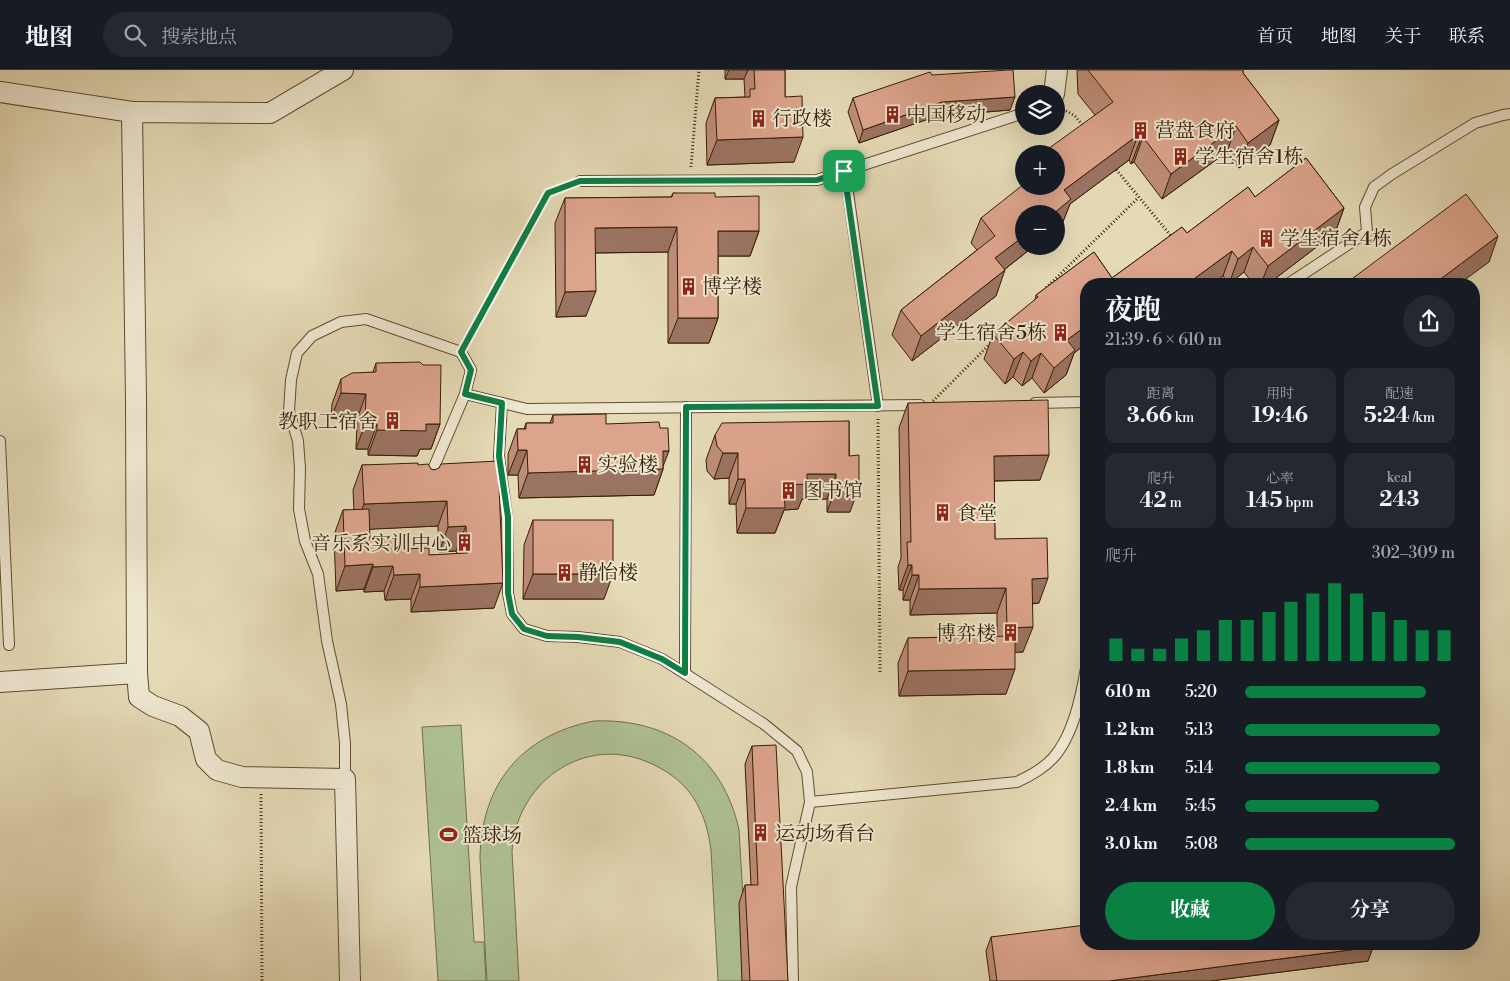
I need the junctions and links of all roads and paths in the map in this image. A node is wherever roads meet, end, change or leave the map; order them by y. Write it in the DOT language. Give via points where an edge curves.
graph roads {
  1 [pos="343,70"];
  2 [pos="699,70"];
  3 [pos="1057,70"];
  4 [pos="1055,85"];
  5 [pos="0,92"];
  6 [pos="1065,111"];
  7 [pos="132,112"];
  8 [pos="1510,114"];
  9 [pos="1015,117"];
  10 [pos="1087,130"];
  11 [pos="1109,160"];
  12 [pos="844,171"];
  13 [pos="690,180"];
  14 [pos="580,181"];
  15 [pos="1138,198"];
  16 [pos="1175,241"];
  17 [pos="1297,278"];
  18 [pos="1040,294"];
  19 [pos="998,336"];
  20 [pos="461,352"];
  21 [pos="465,394"];
  22 [pos="1080,402"];
  23 [pos="502,403"];
  24 [pos="1027,403"];
  25 [pos="929,405"];
  26 [pos="878,406"];
  27 [pos="686,407"];
  28 [pos="0,441"];
  29 [pos="425,488"];
  30 [pos="9,646"];
  31 [pos="137,673"];
  32 [pos="685,673"];
  33 [pos="880,673"];
  34 [pos="0,682"];
  35 [pos="1080,694"];
  36 [pos="261,778"];
  37 [pos="345,779"];
  38 [pos="810,802"];
  39 [pos="262,981"];
  40 [pos="350,981"];
  41 [pos="793,981"];
  1 -- 7 [label="street" via="270,113"];
  2 -- 13 [label="path"];
  3 -- 4 [label="street"];
  5 -- 7 [label="street"];
  6 -- 10 [label="path" via="1075,116"];
  7 -- 31 [label="street"];
  8 -- 17 [label="lane" via="1475,123 1380,183 1365,207 1367,232"];
  9 -- 12 [label="lane"];
  11 -- 15 [label="path"];
  12 -- 13 [label="lane" via="817,180"];
  12 -- 26 [label="lane"];
  13 -- 14 [label="lane"];
  14 -- 20 [label="path" via="548,193"];
  15 -- 16 [label="path"];
  15 -- 18 [label="path"];
  19 -- 25 [label="path"];
  20 -- 21 [label="lane" via="471,370"];
  20 -- 37 [label="lane" via="366,319 341,322 312,336 297,353 291,380 290,411 300,459 299,509 305,542 318,574 340,704"];
  21 -- 23 [label="lane"];
  21 -- 29 [label="lane"];
  22 -- 24 [label="lane"];
  23 -- 27 [label="lane" via="527,409"];
  23 -- 32 [label="lane" via="499,456 508,517 508,593 512,614 524,629 547,636 620,642 662,659"];
  25 -- 26 [label="lane"];
  26 -- 27 [label="lane"];
  26 -- 33 [label="path"];
  27 -- 32 [label="lane"];
  28 -- 30 [label="lane"];
  31 -- 34 [label="street"];
  31 -- 36 [label="street" via="139,697 180,716 198,731 206,759 217,770"];
  32 -- 38 [label="lane" via="764,724 797,751 807,772"];
  35 -- 38 [label="lane" via="1070,730 1053,758 1034,774 1017,782"];
  36 -- 37 [label="street"];
  36 -- 39 [label="path"];
  37 -- 40 [label="street"];
  38 -- 41 [label="lane" via="790,887"];
}
